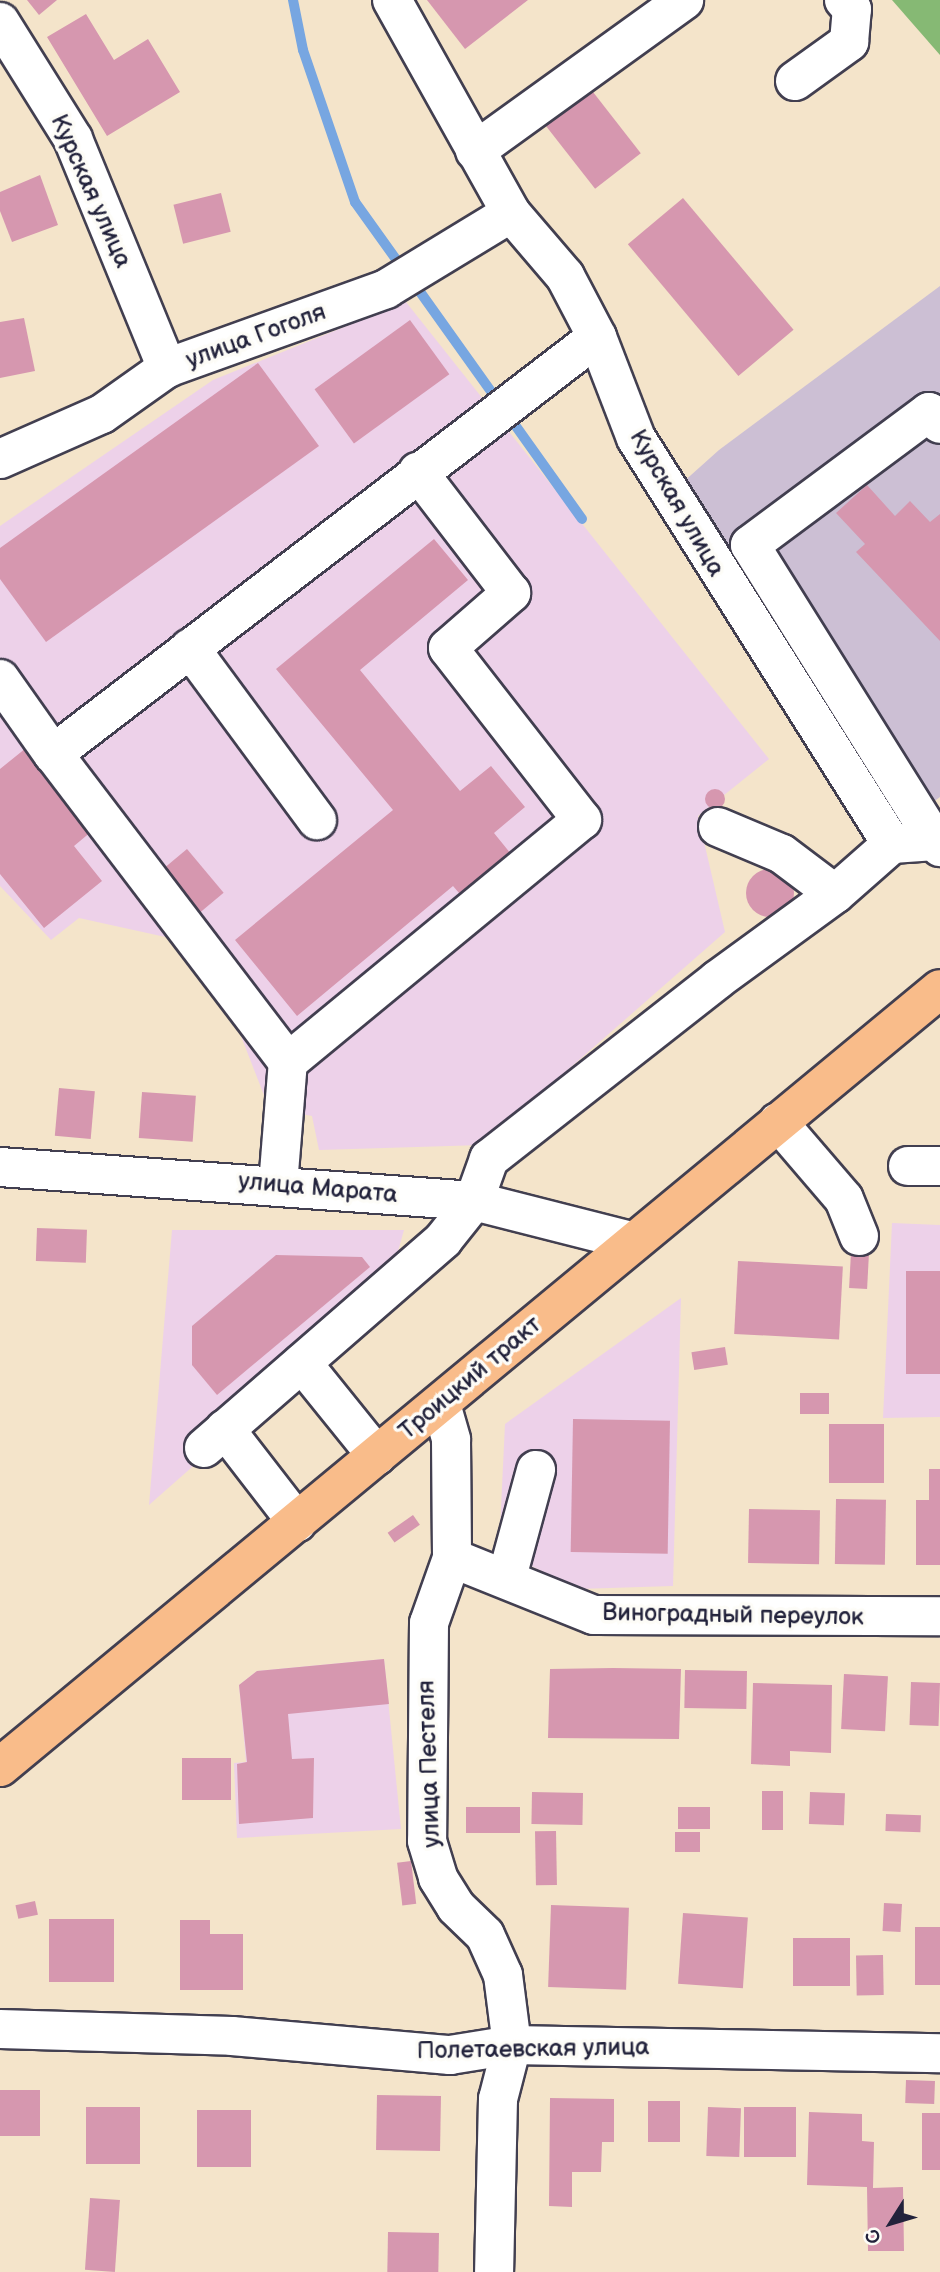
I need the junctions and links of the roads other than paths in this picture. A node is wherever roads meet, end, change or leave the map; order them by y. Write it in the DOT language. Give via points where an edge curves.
graph roads {
  1 [pos="392,0"];
  2 [pos="684,0"];
  3 [pos="844,0"];
  4 [pos="0,22"];
  5 [pos="795,81"];
  6 [pos="475,151"];
  7 [pos="511,212"];
  8 [pos="597,337"];
  9 [pos="167,368"];
  10 [pos="940,424"];
  11 [pos="0,459"];
  12 [pos="418,472"];
  13 [pos="190,648"];
  14 [pos="0,679"];
  15 [pos="53,754"];
  16 [pos="317,820"];
  17 [pos="718,827"];
  18 [pos="892,844"];
  19 [pos="938,844"];
  20 [pos="835,894"];
  21 [pos="940,989"];
  22 [pos="288,1062"];
  23 [pos="778,1122"];
  24 [pos="0,1167"];
  25 [pos="278,1185"];
  26 [pos="474,1201"];
  27 [pos="859,1236"];
  28 [pos="631,1241"];
  29 [pos="302,1363"];
  30 [pos="441,1404"];
  31 [pos="377,1456"];
  32 [pos="536,1470"];
  33 [pos="297,1522"];
  34 [pos="452,1558"];
  35 [pos="507,1577"];
  36 [pos="940,1616"];
  37 [pos="0,1767"];
  38 [pos="0,2029"];
  39 [pos="512,2045"];
  40 [pos="940,2053"];
  41 [pos="494,2272"];
  1 -- 6 [label="street, Курская улица"];
  2 -- 6 [label="street"];
  3 -- 5 [label="street" via="852,9 849,42"];
  4 -- 9 [label="street, Курская улица" via="73,139"];
  6 -- 7 [label="street, Курская улица"];
  7 -- 8 [label="street, Курская улица" via="565,276"];
  7 -- 9 [label="street, улица Гоголя" via="386,289"];
  8 -- 12 [label="street"];
  8 -- 18 [label="street, Курская улица" via="636,438"];
  9 -- 11 [label="street, улица Гоголя" via="102,414"];
  10 -- 19 [label="street" via="929,412 750,545"];
  12 -- 13 [label="street"];
  12 -- 22 [label="street" via="511,593 448,648 582,820"];
  13 -- 15 [label="street"];
  13 -- 16 [label="street"];
  14 -- 15 [label="street"];
  15 -- 22 [label="street"];
  17 -- 20 [label="street" via="782,854"];
  18 -- 19 [label="street"];
  18 -- 20 [label="street"];
  20 -- 26 [label="street" via="489,1159"];
  21 -- 23 [label="main road, Троицкий тракт"];
  22 -- 25 [label="street"];
  23 -- 27 [label="street" via="844,1199"];
  23 -- 28 [label="main road, Троицкий тракт"];
  24 -- 25 [label="street, улица Марата"];
  25 -- 26 [label="street, улица Марата"];
  26 -- 28 [label="street, улица Марата"];
  26 -- 29 [label="street" via="443,1240"];
  28 -- 30 [label="main road, Троицкий тракт"];
  29 -- 31 [label="street"];
  29 -- 33 [label="street" via="214,1439"];
  30 -- 31 [label="main road, Троицкий тракт"];
  30 -- 34 [label="street, улица Пестеля" via="451,1440"];
  31 -- 33 [label="main road, Троицкий тракт"];
  32 -- 35 [label="street"];
  33 -- 37 [label="main road, Троицкий тракт"];
  34 -- 35 [label="street, Виноградный переулок"];
  34 -- 39 [label="street, улица Пестеля" via="429,1623 427,1841 438,1878 456,1906 485,1935 503,1976"];
  35 -- 36 [label="street, Виноградный переулок" via="594,1615"];
  38 -- 39 [label="street, Полетаевская улица" via="232,2036 450,2055"];
  39 -- 40 [label="street, Полетаевская улица"];
  39 -- 41 [label="street, улица Пестеля" via="498,2099"];
}
